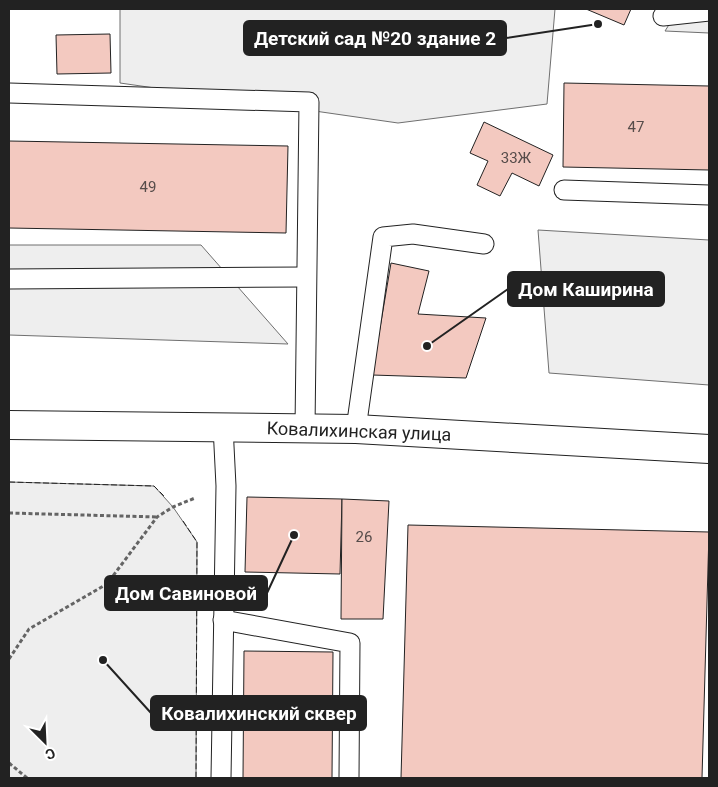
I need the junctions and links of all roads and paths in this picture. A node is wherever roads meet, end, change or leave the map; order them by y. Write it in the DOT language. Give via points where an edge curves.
graph roads {
  1 [pos="709,10"];
  2 [pos="663,16"];
  3 [pos="9,93"];
  4 [pos="564,190"];
  5 [pos="709,195"];
  6 [pos="484,244"];
  7 [pos="306,277"];
  8 [pos="9,279"];
  9 [pos="9,425"];
  10 [pos="223,426"];
  11 [pos="305,428"];
  12 [pos="356,429"];
  13 [pos="709,449"];
  14 [pos="226,486"];
  15 [pos="9,513"];
  16 [pos="158,517"];
  17 [pos="223,620"];
  18 [pos="9,659"];
  19 [pos="9,764"];
  20 [pos="26,778"];
  21 [pos="221,778"];
  22 [pos="349,778"];
  1 -- 2 [label="lane"];
  3 -- 7 [label="lane" via="309,102"];
  4 -- 5 [label="lane"];
  6 -- 12 [label="lane" via="413,234 383,237"];
  7 -- 8 [label="lane"];
  7 -- 11 [label="lane"];
  9 -- 10 [label="street, Ковалихинская улица"];
  10 -- 11 [label="street, Ковалихинская улица"];
  10 -- 14 [label="lane"];
  11 -- 12 [label="street, Ковалихинская улица"];
  12 -- 13 [label="street, Ковалихинская улица"];
  14 -- 16 [label="path" via="173,507"];
  14 -- 17 [label="lane"];
  15 -- 16 [label="path"];
  16 -- 18 [label="path" via="106,584 29,629"];
  17 -- 21 [label="lane"];
  17 -- 22 [label="lane" via="350,643"];
  19 -- 20 [label="path"];
}
